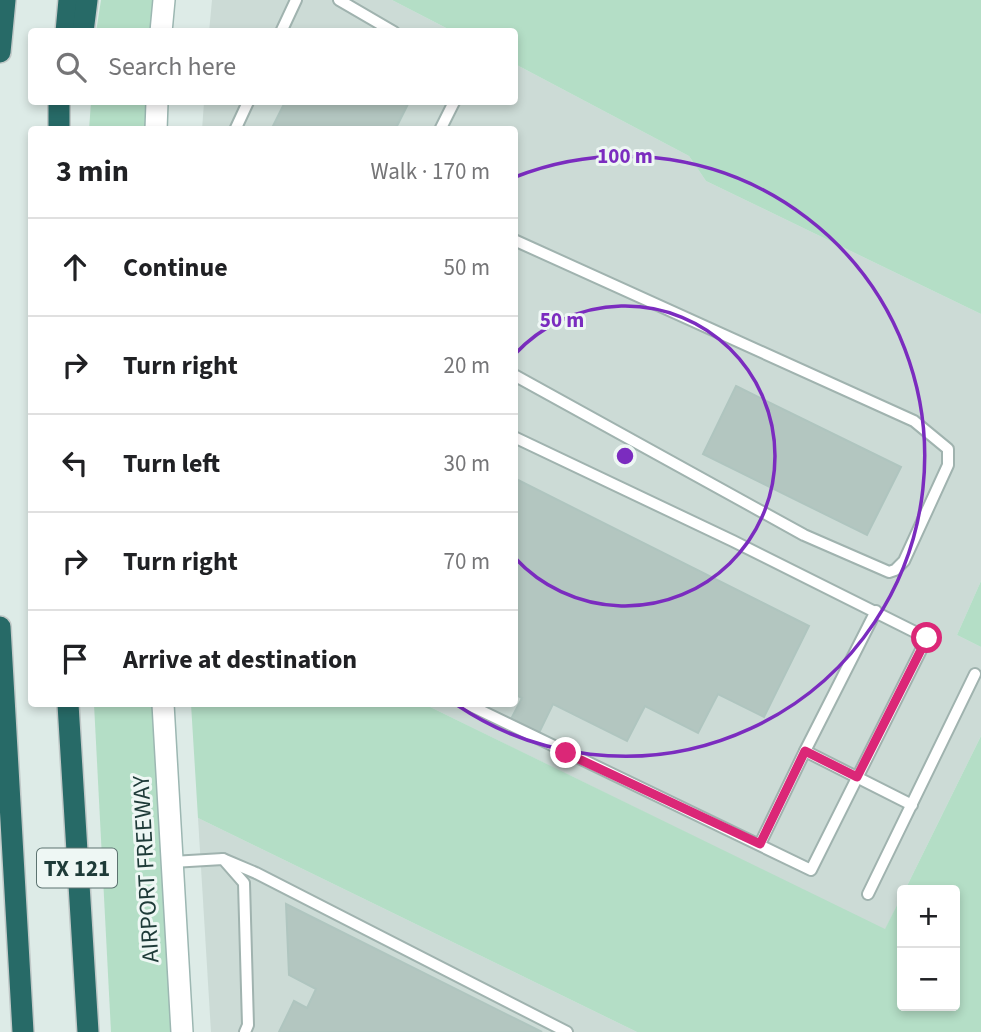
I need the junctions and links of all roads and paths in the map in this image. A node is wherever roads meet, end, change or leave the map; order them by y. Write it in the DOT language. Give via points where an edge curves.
graph roads {
  1 [pos="5,0"];
  2 [pos="69,0"];
  3 [pos="87,0"];
  4 [pos="164,0"];
  5 [pos="296,0"];
  6 [pos="339,0"];
  7 [pos="66,28"];
  8 [pos="84,28"];
  9 [pos="162,28"];
  10 [pos="283,28"];
  11 [pos="387,28"];
  12 [pos="0,52"];
  13 [pos="60,105"];
  14 [pos="157,105"];
  15 [pos="247,105"];
  16 [pos="452,105"];
  17 [pos="59,126"];
  18 [pos="156,126"];
  19 [pos="237,126"];
  20 [pos="442,126"];
  21 [pos="518,242"];
  22 [pos="518,377"];
  23 [pos="518,439"];
  24 [pos="876,611"];
  25 [pos="0,627"];
  26 [pos="975,674"];
  27 [pos="68,707"];
  28 [pos="163,707"];
  29 [pos="473,707"];
  30 [pos="805,751"];
  31 [pos="857,777"];
  32 [pos="912,805"];
  33 [pos="760,844"];
  34 [pos="223,859"];
  35 [pos="172,862"];
  36 [pos="868,894"];
  37 [pos="23,1032"];
  38 [pos="88,1032"];
  39 [pos="181,1032"];
  40 [pos="244,1032"];
  41 [pos="567,1032"];
  1 -- 12 [label="highway"];
  2 -- 7 [label="highway"];
  3 -- 8 [label="highway"];
  4 -- 9 [label="main road"];
  5 -- 10 [label="lane"];
  6 -- 11 [label="lane"];
  13 -- 17 [label="highway"];
  14 -- 18 [label="main road"];
  15 -- 19 [label="lane"];
  16 -- 20 [label="lane"];
  21 -- 22 [label="lane" via="914,421 948,449 948,465 904,561 888,572 804,535"];
  23 -- 24 [label="lane"];
  24 -- 30 [label="lane"];
  24 -- 31 [label="lane" via="927,638"];
  25 -- 37 [label="highway, TX 121"];
  26 -- 32 [label="lane"];
  27 -- 38 [label="highway, TX 121"];
  28 -- 35 [label="main road, AIRPORT FREEWAY"];
  29 -- 33 [label="lane"];
  30 -- 31 [label="lane"];
  30 -- 33 [label="lane"];
  31 -- 32 [label="lane"];
  31 -- 33 [label="lane" via="811,870"];
  32 -- 36 [label="lane"];
  34 -- 35 [label="lane"];
  34 -- 40 [label="lane" via="244,883 248,1025"];
  34 -- 41 [label="lane"];
  35 -- 39 [label="main road, AIRPORT FREEWAY"];
}
